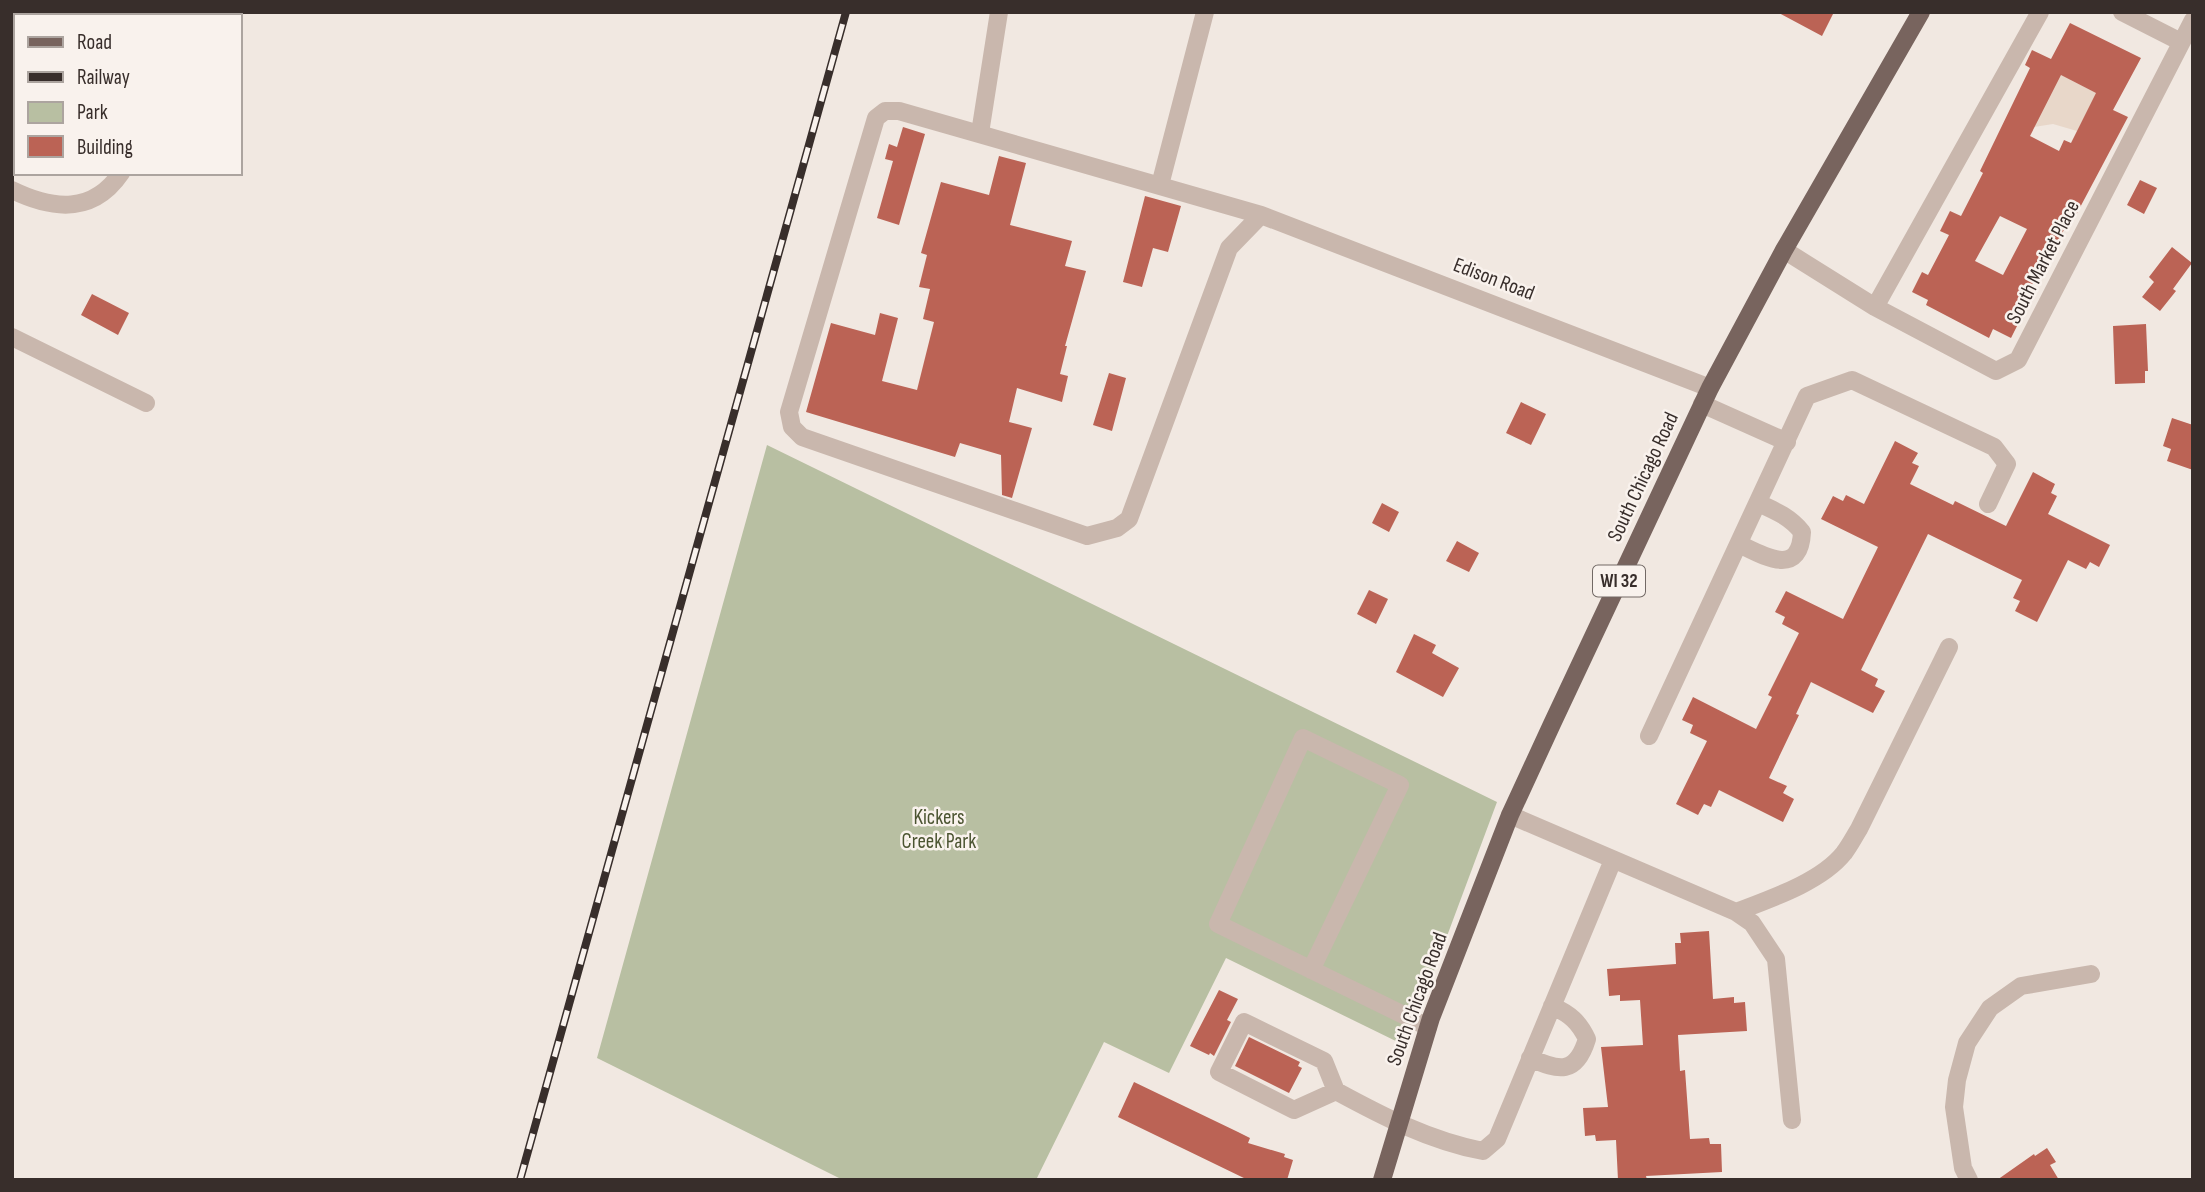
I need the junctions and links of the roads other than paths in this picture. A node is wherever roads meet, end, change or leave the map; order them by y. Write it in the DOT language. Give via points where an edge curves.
graph roads {
  1 [pos="999,12"];
  2 [pos="1205,12"];
  3 [pos="1921,12"];
  4 [pos="2040,12"];
  5 [pos="2122,12"];
  6 [pos="2193,19"];
  7 [pos="2181,42"];
  8 [pos="980,133"];
  9 [pos="120,175"];
  10 [pos="1160,185"];
  11 [pos="12,190"];
  12 [pos="1261,215"];
  13 [pos="1784,250"];
  14 [pos="1875,307"];
  15 [pos="12,337"];
  16 [pos="1706,396"];
  17 [pos="146,403"];
  18 [pos="1787,442"];
  19 [pos="1758,503"];
  20 [pos="1988,505"];
  21 [pos="1739,544"];
  22 [pos="1950,648"];
  23 [pos="1649,736"];
  24 [pos="1510,816"];
  25 [pos="1613,860"];
  26 [pos="1736,912"];
  27 [pos="1311,970"];
  28 [pos="2091,974"];
  29 [pos="1552,1006"];
  30 [pos="1428,1027"];
  31 [pos="1530,1058"];
  32 [pos="1336,1091"];
  33 [pos="1792,1120"];
  34 [pos="1399,1125"];
  35 [pos="1382,1180"];
  36 [pos="1969,1180"];
  1 -- 8 [label="street"];
  2 -- 10 [label="street"];
  3 -- 13 [label="main road, South Chicago Road / WI 32"];
  4 -- 14 [label="street"];
  5 -- 7 [label="street"];
  6 -- 7 [label="street, South Market Place"];
  7 -- 14 [label="street, South Market Place" via="2018,359 1996,371"];
  8 -- 10 [label="street, Edison Road"];
  8 -- 12 [label="street, Edison Road" via="899,111 885,111 876,118 789,412 792,427 802,437 1087,536 1117,528 1129,519 1229,248"];
  9 -- 11 [label="street" via="110,189 74,206 51,204"];
  10 -- 12 [label="street, Edison Road"];
  12 -- 16 [label="street, Edison Road"];
  13 -- 14 [label="street, South Market Place"];
  13 -- 16 [label="main road, South Chicago Road / WI 32"];
  15 -- 17 [label="street"];
  16 -- 18 [label="street, Edison Road"];
  16 -- 24 [label="main road, South Chicago Road / WI 32"];
  18 -- 19 [label="street"];
  18 -- 20 [label="street" via="1807,396 1852,380 1994,447 2007,464"];
  19 -- 21 [label="street"];
  19 -- 21 [label="street" via="1795,523 1802,544 1797,554 1776,561"];
  21 -- 23 [label="street"];
  22 -- 26 [label="street" via="1843,855 1819,874"];
  24 -- 25 [label="street"];
  24 -- 30 [label="main road, South Chicago Road / WI 32"];
  25 -- 26 [label="street"];
  25 -- 29 [label="street"];
  26 -- 33 [label="street" via="1752,923 1776,959"];
  27 -- 27 [label="street" via="1218,924 1303,738 1400,785"];
  27 -- 30 [label="street"];
  28 -- 36 [label="street" via="2021,986 1990,1008 1967,1043 1954,1107"];
  29 -- 31 [label="street"];
  29 -- 31 [label="street" via="1580,1024 1587,1039 1583,1053 1569,1066 1554,1069"];
  30 -- 34 [label="main road, South Chicago Road / WI 32"];
  31 -- 34 [label="street" via="1497,1139 1483,1151"];
  32 -- 32 [label="street" via="1294,1110 1219,1072 1244,1022 1324,1061"];
  32 -- 34 [label="street"];
  34 -- 35 [label="main road, South Chicago Road / WI 32"];
}
